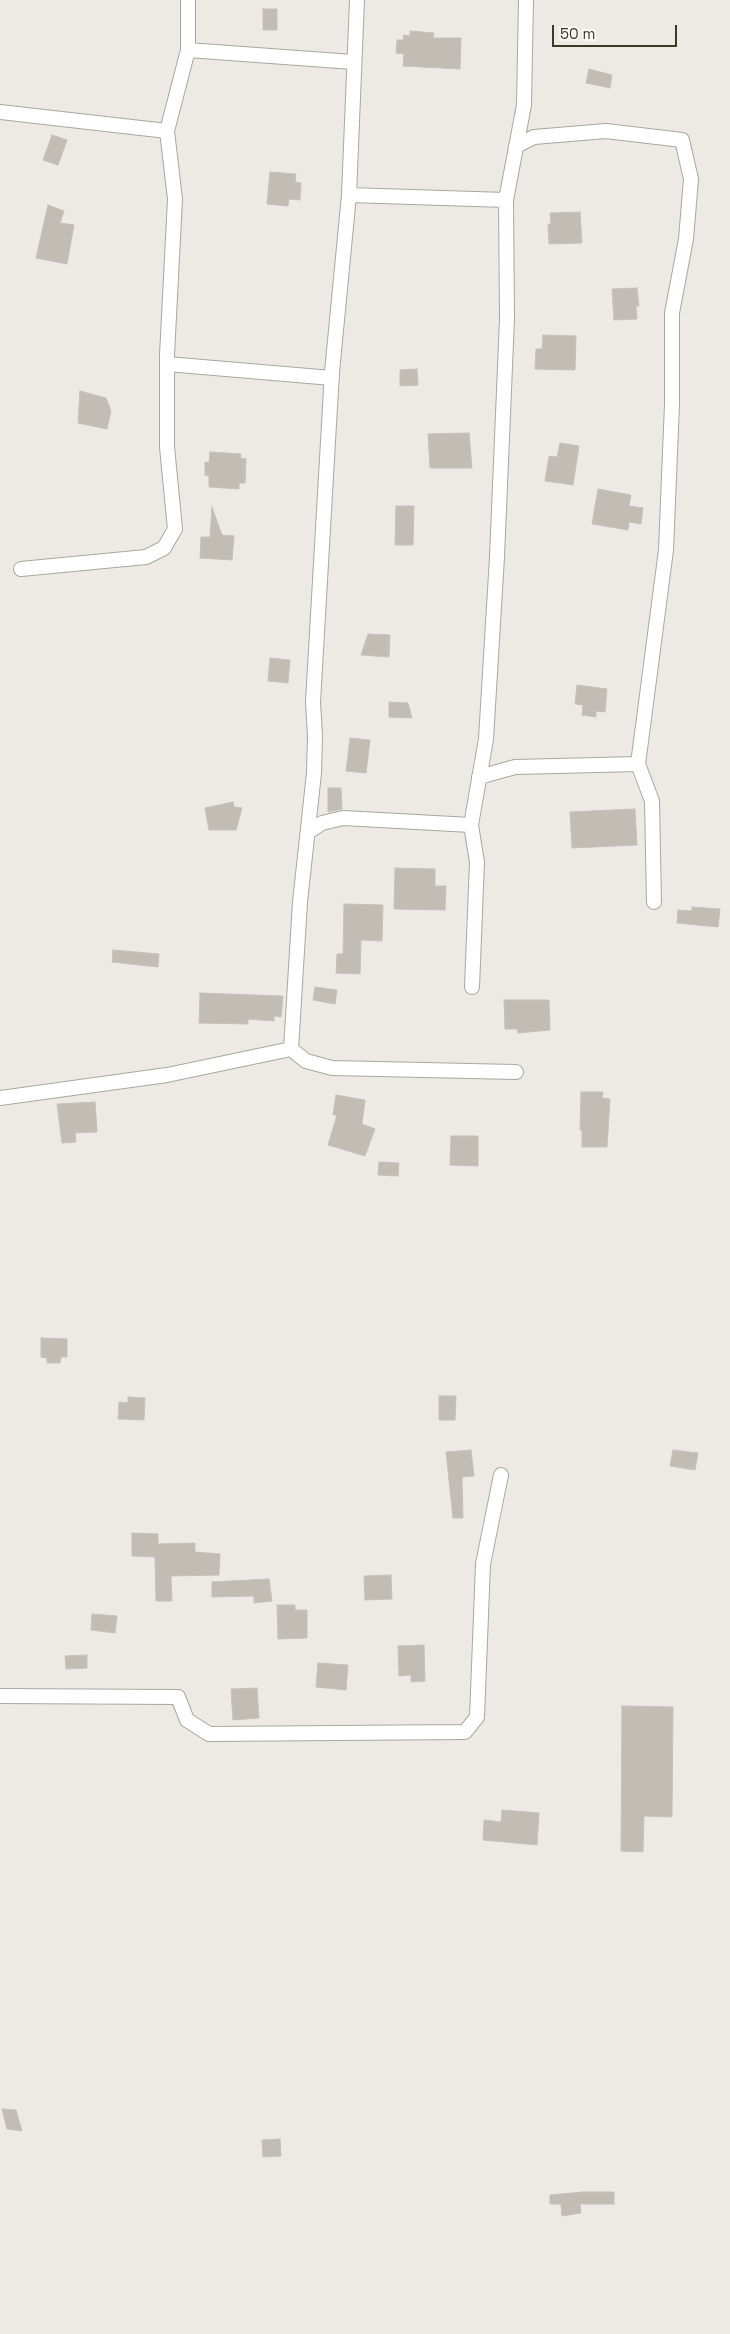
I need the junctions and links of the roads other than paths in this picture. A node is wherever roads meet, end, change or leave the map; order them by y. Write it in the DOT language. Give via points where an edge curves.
graph roads {
  1 [pos="188,0"];
  2 [pos="357,0"];
  3 [pos="526,0"];
  4 [pos="188,50"];
  5 [pos="353,62"];
  6 [pos="0,112"];
  7 [pos="167,131"];
  8 [pos="516,146"];
  9 [pos="348,195"];
  10 [pos="506,200"];
  11 [pos="167,364"];
  12 [pos="332,378"];
  13 [pos="21,569"];
  14 [pos="638,764"];
  15 [pos="479,777"];
  16 [pos="471,825"];
  17 [pos="308,832"];
  18 [pos="654,902"];
  19 [pos="472,987"];
  20 [pos="291,1049"];
  21 [pos="516,1072"];
  22 [pos="0,1098"];
  23 [pos="501,1475"];
  24 [pos="0,1696"];
  1 -- 4 [label="street"];
  2 -- 5 [label="street"];
  3 -- 8 [label="street" via="524,105"];
  4 -- 5 [label="street"];
  4 -- 7 [label="street"];
  5 -- 9 [label="street"];
  6 -- 7 [label="street"];
  7 -- 11 [label="street" via="175,199"];
  8 -- 10 [label="street"];
  8 -- 14 [label="street" via="534,137 606,131 682,140 691,179 686,239 672,313 666,550"];
  9 -- 10 [label="street"];
  9 -- 12 [label="street"];
  10 -- 15 [label="street" via="507,319 497,557 486,739"];
  11 -- 12 [label="street"];
  11 -- 13 [label="street" via="167,446 175,530 164,548 146,557"];
  12 -- 17 [label="street" via="313,702 314,773"];
  14 -- 15 [label="street" via="515,767"];
  14 -- 18 [label="street" via="652,801"];
  15 -- 16 [label="street"];
  16 -- 17 [label="street" via="343,818 322,823"];
  16 -- 19 [label="street" via="476,862"];
  17 -- 20 [label="street" via="300,902"];
  20 -- 21 [label="street" via="306,1060 332,1068"];
  20 -- 22 [label="street" via="168,1075"];
  23 -- 24 [label="street" via="482,1564 477,1717 465,1732 209,1734 187,1720 178,1697"];
}
